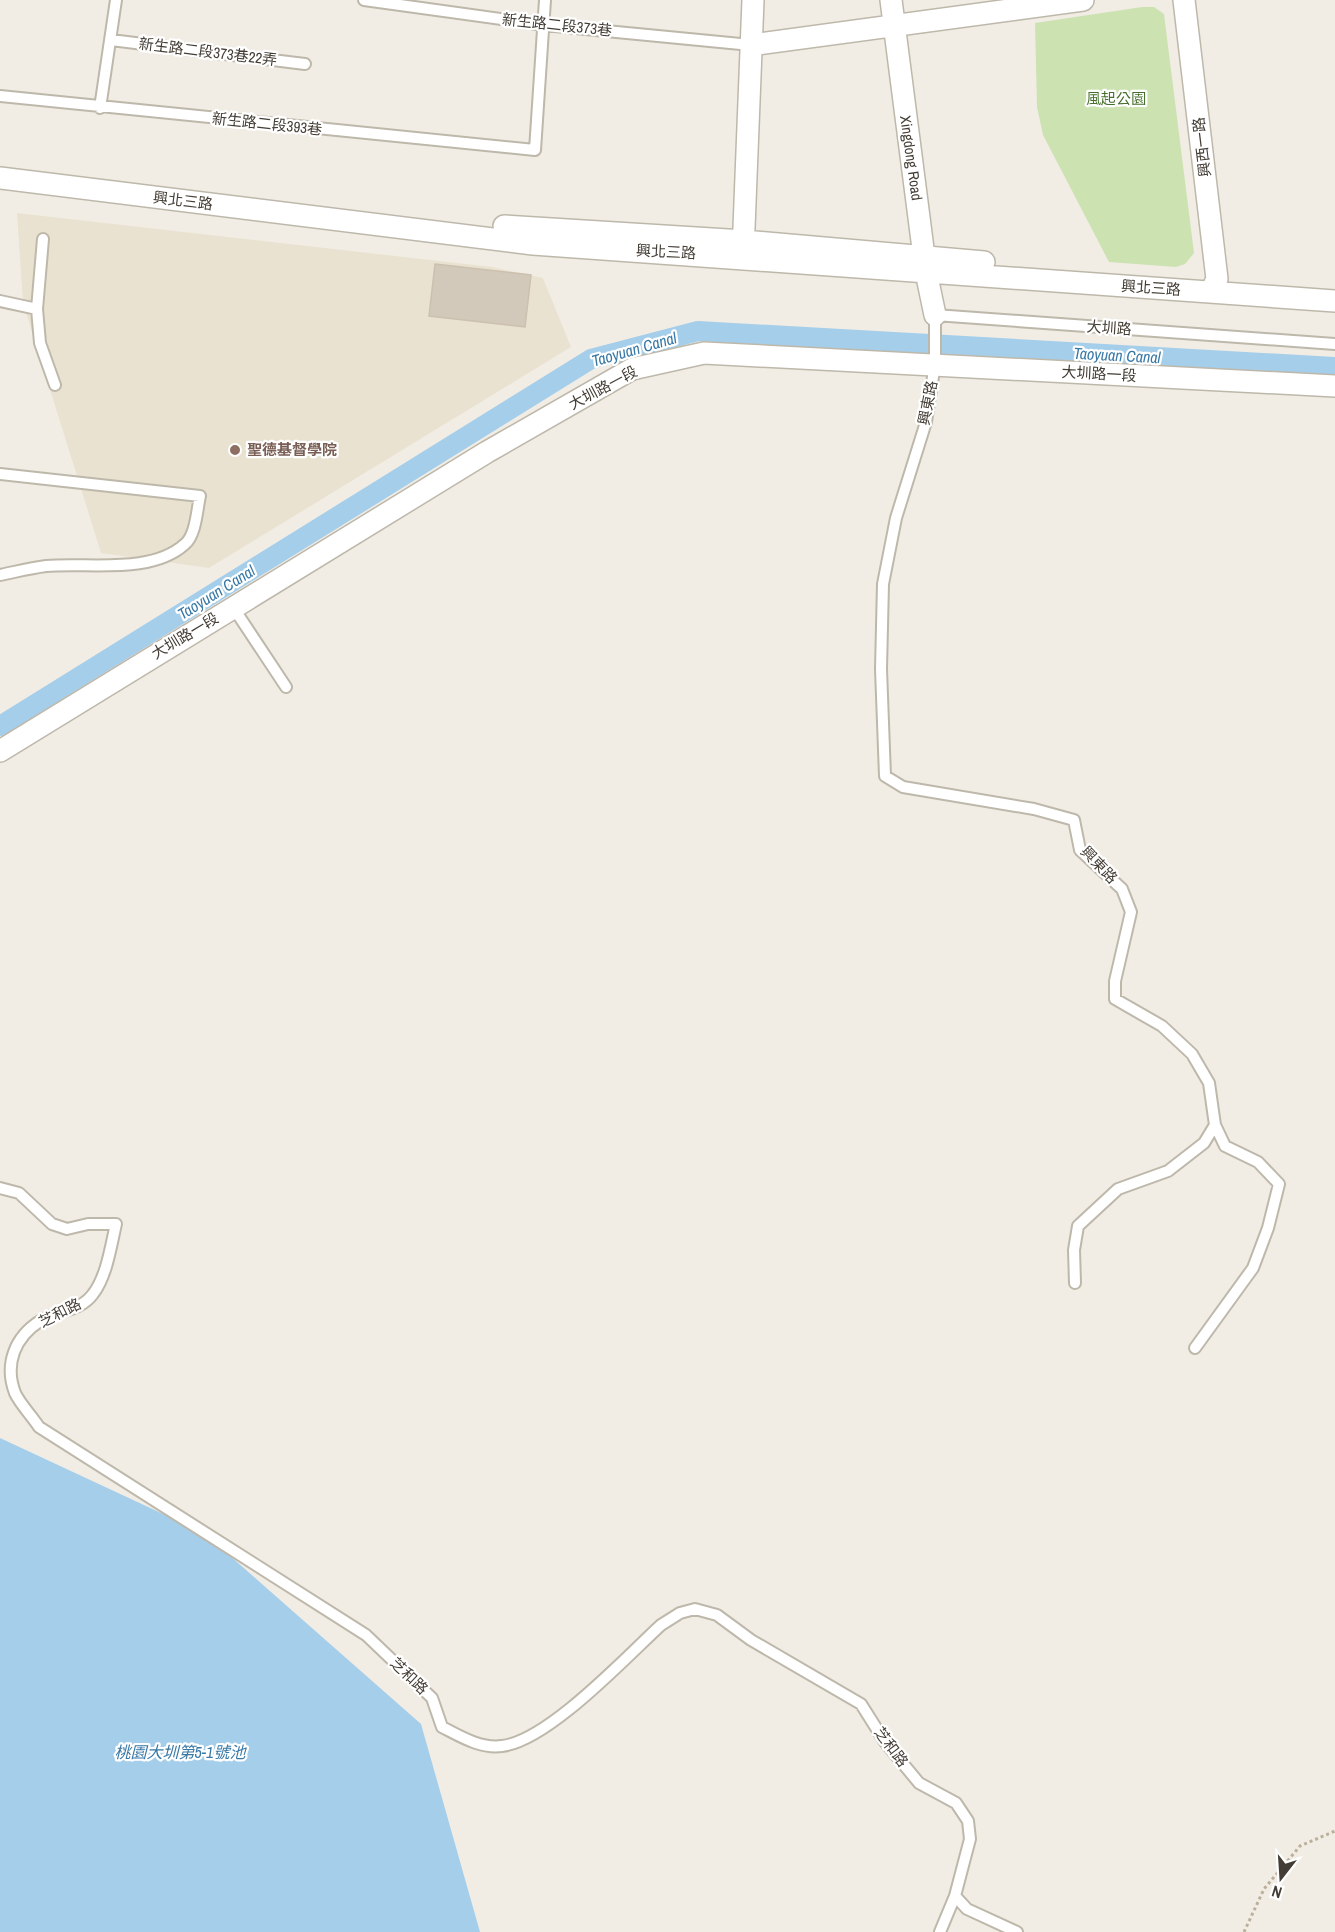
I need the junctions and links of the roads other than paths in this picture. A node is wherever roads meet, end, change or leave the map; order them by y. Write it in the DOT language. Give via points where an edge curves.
graph roads {
  1 [pos="116,0"];
  2 [pos="364,0"];
  3 [pos="545,0"];
  4 [pos="753,0"];
  5 [pos="891,0"];
  6 [pos="1083,0"];
  7 [pos="1171,0"];
  8 [pos="1184,0"];
  9 [pos="544,25"];
  10 [pos="894,27"];
  11 [pos="111,40"];
  12 [pos="751,45"];
  13 [pos="305,64"];
  14 [pos="0,96"];
  15 [pos="100,108"];
  16 [pos="0,165"];
  17 [pos="0,178"];
  18 [pos="43,239"];
  19 [pos="743,249"];
  20 [pos="926,265"];
  21 [pos="1211,283"];
  22 [pos="1335,287"];
  23 [pos="0,301"];
  24 [pos="1335,301"];
  25 [pos="37,309"];
  26 [pos="936,320"];
  27 [pos="1335,344"];
  28 [pos="935,365"];
  29 [pos="55,385"];
  30 [pos="1335,386"];
  31 [pos="0,474"];
  32 [pos="0,575"];
  33 [pos="233,607"];
  34 [pos="286,687"];
  35 [pos="0,751"];
  36 [pos="1215,1125"];
  37 [pos="0,1188"];
  38 [pos="1075,1283"];
  39 [pos="1196,1348"];
  40 [pos="955,1896"];
  41 [pos="940,1932"];
  42 [pos="1017,1932"];
  1 -- 11 [label="lane"];
  2 -- 9 [label="lane, 新生路二段373巷"];
  3 -- 9 [label="lane"];
  4 -- 12 [label="street"];
  5 -- 10 [label="street, Xingdong Road"];
  6 -- 10 [label="street"];
  7 -- 21 [label="street"];
  8 -- 21 [label="street, 興西一路"];
  9 -- 12 [label="lane, 新生路二段373巷"];
  9 -- 15 [label="lane, 新生路二段393巷" via="535,150"];
  10 -- 12 [label="street"];
  10 -- 20 [label="street, Xingdong Road"];
  11 -- 13 [label="lane, 新生路二段373巷22弄"];
  11 -- 15 [label="lane"];
  12 -- 19 [label="street"];
  14 -- 15 [label="lane, 新生路二段393巷"];
  16 -- 19 [label="street" via="281,202"];
  17 -- 19 [label="street, 興北三路" via="533,244"];
  18 -- 25 [label="lane"];
  19 -- 20 [label="street"];
  20 -- 21 [label="street"];
  20 -- 26 [label="street, Xingdong Road"];
  21 -- 22 [label="street"];
  21 -- 24 [label="street"];
  23 -- 25 [label="lane"];
  25 -- 29 [label="lane" via="40,343"];
  26 -- 27 [label="lane, 大圳路"];
  26 -- 28 [label="lane"];
  28 -- 30 [label="street, 大圳路一段"];
  28 -- 33 [label="street, 大圳路一段" via="704,353 632,369"];
  28 -- 36 [label="lane, 興東路" via="926,422 896,518 883,584 885,776 903,787 1074,819 1080,850 1122,889 1131,912 1115,981 1115,999 1162,1026 1192,1054 1209,1083"];
  31 -- 32 [label="lane" via="200,496 187,543 163,557 112,566 46,566"];
  33 -- 34 [label="lane"];
  33 -- 35 [label="street, 大圳路一段"];
  36 -- 38 [label="lane" via="1204,1143 1168,1171 1118,1189 1078,1226"];
  36 -- 39 [label="lane, 興東路" via="1225,1146 1258,1162 1280,1184 1253,1268"];
  37 -- 40 [label="lane, 芝和路" via="19,1193 52,1224 67,1229 116,1224 104,1271 93,1294 74,1309 41,1321 16,1343 10,1363 15,1393 39,1427 366,1635 432,1698 442,1727 473,1743 502,1746 530,1737 547,1729 661,1624 695,1609 717,1615 751,1640 861,1704 885,1742 919,1783 956,1803 968,1821 970,1839"];
  40 -- 41 [label="lane, 芝和路"];
  40 -- 42 [label="lane" via="967,1909"];
}
